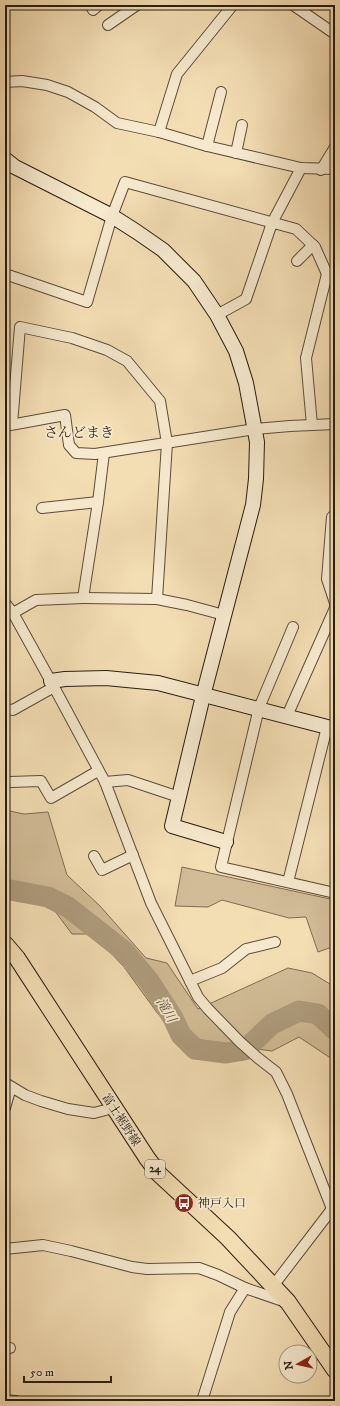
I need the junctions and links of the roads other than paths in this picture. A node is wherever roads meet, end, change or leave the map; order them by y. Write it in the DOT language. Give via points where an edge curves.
graph roads {
  1 [pos="90,5"];
  2 [pos="100,5"];
  3 [pos="230,5"];
  4 [pos="293,5"];
  5 [pos="131,7"];
  6 [pos="108,25"];
  7 [pos="335,34"];
  8 [pos="5,82"];
  9 [pos="221,92"];
  10 [pos="242,125"];
  11 [pos="159,132"];
  12 [pos="207,146"];
  13 [pos="335,147"];
  14 [pos="236,153"];
  15 [pos="5,159"];
  16 [pos="300,168"];
  17 [pos="321,170"];
  18 [pos="335,170"];
  19 [pos="112,216"];
  20 [pos="272,223"];
  21 [pos="313,245"];
  22 [pos="297,261"];
  23 [pos="5,274"];
  24 [pos="331,276"];
  25 [pos="217,315"];
  26 [pos="335,424"];
  27 [pos="8,425"];
  28 [pos="312,425"];
  29 [pos="255,429"];
  30 [pos="167,443"];
  31 [pos="104,454"];
  32 [pos="98,502"];
  33 [pos="42,508"];
  34 [pos="335,515"];
  35 [pos="83,598"];
  36 [pos="157,599"];
  37 [pos="5,603"];
  38 [pos="335,603"];
  39 [pos="335,608"];
  40 [pos="13,614"];
  41 [pos="224,615"];
  42 [pos="294,627"];
  43 [pos="52,684"];
  44 [pos="203,696"];
  45 [pos="259,708"];
  46 [pos="5,709"];
  47 [pos="287,716"];
  48 [pos="331,728"];
  49 [pos="98,771"];
  50 [pos="10,782"];
  51 [pos="105,782"];
  52 [pos="179,797"];
  53 [pos="226,842"];
  54 [pos="133,855"];
  55 [pos="94,856"];
  56 [pos="288,882"];
  57 [pos="335,893"];
  58 [pos="274,942"];
  59 [pos="5,944"];
  60 [pos="190,981"];
  61 [pos="8,1085"];
  62 [pos="5,1108"];
  63 [pos="113,1108"];
  64 [pos="333,1208"];
  65 [pos="5,1249"];
  66 [pos="273,1286"];
  67 [pos="245,1288"];
  68 [pos="288,1302"];
  69 [pos="335,1370"];
  70 [pos="5,1400"];
  71 [pos="16,1401"];
  72 [pos="202,1401"];
  1 -- 2 [label="street" via="93,10"];
  3 -- 11 [label="street" via="232,6 177,74"];
  4 -- 7 [label="street"];
  5 -- 6 [label="street"];
  8 -- 11 [label="street" via="22,81 48,85 68,92 117,123"];
  9 -- 12 [label="street"];
  10 -- 14 [label="street"];
  11 -- 12 [label="street"];
  12 -- 14 [label="street"];
  13 -- 17 [label="street"];
  14 -- 16 [label="street"];
  15 -- 19 [label="street" via="15,167"];
  16 -- 17 [label="street"];
  16 -- 20 [label="street"];
  17 -- 18 [label="street"];
  19 -- 20 [label="street" via="125,182"];
  19 -- 23 [label="street" via="87,302"];
  19 -- 25 [label="street" via="163,250 194,281"];
  20 -- 21 [label="street" via="296,229"];
  20 -- 25 [label="street" via="246,299"];
  21 -- 22 [label="street"];
  21 -- 24 [label="street"];
  24 -- 28 [label="street" via="306,358"];
  25 -- 29 [label="street" via="236,351 246,383"];
  26 -- 28 [label="street"];
  27 -- 30 [label="street" via="20,328 72,338 107,350 127,361 160,401"];
  27 -- 31 [label="street" via="65,415 69,445 76,453"];
  28 -- 29 [label="street"];
  29 -- 30 [label="street"];
  29 -- 41 [label="street" via="257,442 253,505"];
  30 -- 31 [label="street"];
  30 -- 36 [label="street"];
  31 -- 32 [label="street"];
  32 -- 33 [label="street"];
  32 -- 35 [label="street"];
  34 -- 38 [label="street" via="332,517 327,580"];
  35 -- 36 [label="street"];
  35 -- 40 [label="street" via="36,600"];
  36 -- 41 [label="street"];
  37 -- 40 [label="street"];
  39 -- 47 [label="street"];
  40 -- 43 [label="street"];
  41 -- 44 [label="street"];
  42 -- 45 [label="street"];
  43 -- 44 [label="street" via="65,678 106,678 158,683"];
  43 -- 46 [label="street" via="13,710"];
  43 -- 49 [label="street"];
  44 -- 45 [label="street"];
  44 -- 52 [label="street"];
  45 -- 47 [label="street"];
  45 -- 53 [label="street"];
  47 -- 48 [label="street"];
  48 -- 56 [label="street"];
  49 -- 50 [label="street" via="51,798 41,781"];
  49 -- 51 [label="street"];
  51 -- 52 [label="street" via="128,780"];
  51 -- 54 [label="street"];
  52 -- 53 [label="street" via="172,826"];
  53 -- 56 [label="street" via="221,867"];
  54 -- 55 [label="street" via="102,870"];
  54 -- 60 [label="street" via="151,903"];
  56 -- 57 [label="street"];
  58 -- 60 [label="street" via="246,949 222,968"];
  59 -- 63 [label="main road, 富士裾野線 / 24" via="17,958"];
  60 -- 64 [label="street" via="208,1009 240,1042 276,1072"];
  61 -- 62 [label="street"];
  61 -- 63 [label="street" via="41,1101 68,1109 94,1113"];
  63 -- 66 [label="main road, 富士裾野線 / 24" via="159,1174 228,1238"];
  64 -- 66 [label="street"];
  65 -- 67 [label="street" via="43,1245 132,1267 198,1268"];
  66 -- 68 [label="main road, 富士裾野線 / 24"];
  67 -- 68 [label="street"];
  67 -- 72 [label="street" via="230,1312"];
  68 -- 69 [label="main road, 富士裾野線 / 24"];
  70 -- 71 [label="street"];
}
